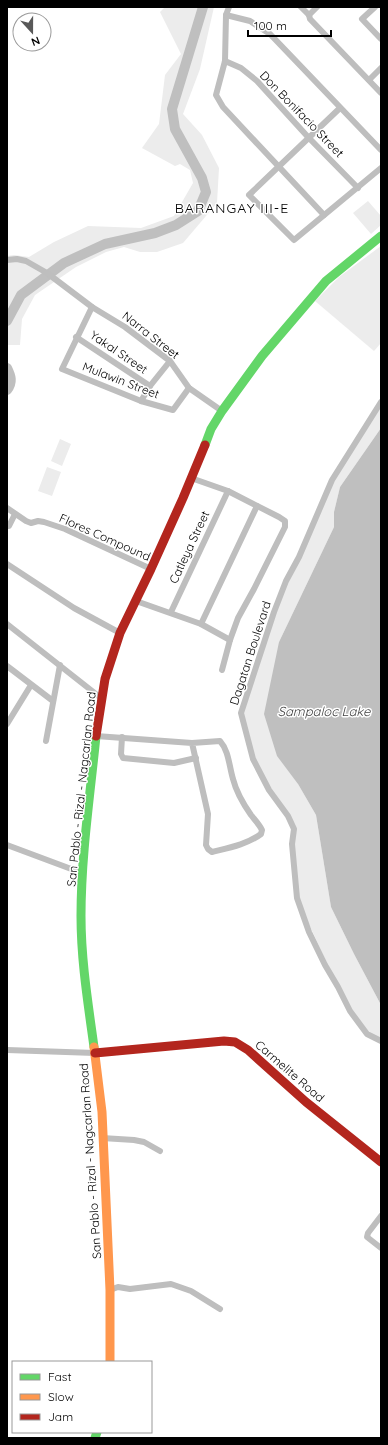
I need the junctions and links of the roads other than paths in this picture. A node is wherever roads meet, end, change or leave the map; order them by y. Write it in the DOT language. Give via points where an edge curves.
graph roads {
  1 [pos="229,7"];
  2 [pos="301,7"];
  3 [pos="317,7"];
  4 [pos="375,7"];
  5 [pos="309,14"];
  6 [pos="226,15"];
  7 [pos="381,38"];
  8 [pos="225,61"];
  9 [pos="381,68"];
  10 [pos="369,80"];
  11 [pos="381,93"];
  12 [pos="340,108"];
  13 [pos="308,137"];
  14 [pos="381,150"];
  15 [pos="279,165"];
  16 [pos="381,168"];
  17 [pos="358,188"];
  18 [pos="324,216"];
  19 [pos="381,236"];
  20 [pos="7,260"];
  21 [pos="92,307"];
  22 [pos="76,337"];
  23 [pos="170,361"];
  24 [pos="150,386"];
  25 [pos="189,388"];
  26 [pos="141,401"];
  27 [pos="381,402"];
  28 [pos="222,411"];
  29 [pos="191,478"];
  30 [pos="228,491"];
  31 [pos="257,506"];
  32 [pos="7,508"];
  33 [pos="15,514"];
  34 [pos="7,526"];
  35 [pos="7,564"];
  36 [pos="151,569"];
  37 [pos="136,601"];
  38 [pos="170,612"];
  39 [pos="7,624"];
  40 [pos="201,624"];
  41 [pos="120,633"];
  42 [pos="230,640"];
  43 [pos="60,665"];
  44 [pos="7,666"];
  45 [pos="222,670"];
  46 [pos="31,685"];
  47 [pos="101,698"];
  48 [pos="53,701"];
  49 [pos="7,724"];
  50 [pos="96,736"];
  51 [pos="122,737"];
  52 [pos="46,741"];
  53 [pos="192,743"];
  54 [pos="196,758"];
  55 [pos="7,845"];
  56 [pos="82,873"];
  57 [pos="381,1041"];
  58 [pos="7,1050"];
  59 [pos="95,1054"];
  60 [pos="102,1138"];
  61 [pos="160,1151"];
  62 [pos="381,1162"];
  63 [pos="381,1216"];
  64 [pos="381,1248"];
  65 [pos="110,1290"];
  66 [pos="220,1308"];
  67 [pos="110,1361"];
  1 -- 6 [label="street"];
  2 -- 5 [label="street"];
  3 -- 5 [label="street"];
  4 -- 7 [label="street" via="362,19"];
  5 -- 10 [label="street" via="310,19"];
  6 -- 8 [label="street"];
  6 -- 12 [label="street" via="250,21 270,34"];
  8 -- 13 [label="street, Don Bonifacio Street" via="241,68 257,81"];
  8 -- 15 [label="street" via="216,95 223,107"];
  9 -- 10 [label="street"];
  10 -- 11 [label="street"];
  12 -- 13 [label="street"];
  12 -- 14 [label="street"];
  13 -- 15 [label="street"];
  13 -- 17 [label="street, Don Bonifacio Street"];
  15 -- 18 [label="street"];
  15 -- 18 [label="street" via="249,195 294,240"];
  16 -- 17 [label="street"];
  17 -- 18 [label="street"];
  19 -- 28 [label="main road, San Pablo - Rizal - Nagcarlan Road" via="326,281 262,356"];
  20 -- 21 [label="street, Narra Street" via="26,261 47,273"];
  21 -- 22 [label="street"];
  21 -- 23 [label="street, Narra Street" via="125,327"];
  22 -- 24 [label="street, Yakal Street"];
  22 -- 26 [label="street, Mulawin Street" via="62,369"];
  23 -- 24 [label="street"];
  23 -- 25 [label="street, Narra Street"];
  24 -- 26 [label="street"];
  25 -- 26 [label="street, Mulawin Street" via="174,410"];
  25 -- 28 [label="street, Narra Street"];
  27 -- 57 [label="street, Dagatan Boulevard" via="332,480 302,551 286,581 241,713 253,759 294,829 292,844 297,898 309,932 350,1012 367,1034"];
  28 -- 29 [label="main road, San Pablo - Rizal - Nagcarlan Road" via="211,429"];
  29 -- 30 [label="street"];
  29 -- 36 [label="main road, San Pablo - Rizal - Nagcarlan Road"];
  30 -- 31 [label="street"];
  30 -- 38 [label="street, Catleya Street"];
  31 -- 40 [label="street"];
  31 -- 42 [label="street" via="280,517 285,521 285,527 238,618"];
  32 -- 33 [label="street, Flores Compound"];
  33 -- 34 [label="street"];
  33 -- 36 [label="street, Flores Compound" via="31,523 38,521 65,529"];
  35 -- 41 [label="street" via="74,608"];
  36 -- 37 [label="main road, San Pablo - Rizal - Nagcarlan Road"];
  37 -- 38 [label="street"];
  37 -- 41 [label="main road, San Pablo - Rizal - Nagcarlan Road"];
  38 -- 40 [label="street"];
  39 -- 43 [label="street"];
  40 -- 42 [label="street"];
  41 -- 47 [label="main road, San Pablo - Rizal - Nagcarlan Road"];
  42 -- 45 [label="street"];
  43 -- 47 [label="street"];
  43 -- 48 [label="street"];
  44 -- 46 [label="street"];
  46 -- 48 [label="street"];
  46 -- 49 [label="street"];
  47 -- 50 [label="main road, San Pablo - Rizal - Nagcarlan Road"];
  48 -- 52 [label="street"];
  50 -- 51 [label="street"];
  50 -- 56 [label="main road, San Pablo - Rizal - Nagcarlan Road"];
  51 -- 53 [label="street"];
  51 -- 54 [label="street" via="123,758 174,763"];
  53 -- 54 [label="street"];
  53 -- 54 [label="street" via="220,741 224,746 233,781 244,804 262,830 261,834 222,850 212,852 208,849 208,814"];
  55 -- 56 [label="street"];
  56 -- 59 [label="main road, San Pablo - Rizal - Nagcarlan Road" via="84,971"];
  58 -- 59 [label="street"];
  59 -- 60 [label="main road, San Pablo - Rizal - Nagcarlan Road" via="102,1112"];
  59 -- 62 [label="main road, Carmelite Road" via="235,1042"];
  60 -- 61 [label="street" via="144,1142"];
  60 -- 65 [label="main road, San Pablo - Rizal - Nagcarlan Road"];
  63 -- 64 [label="street" via="367,1237"];
  65 -- 66 [label="street" via="118,1287 130,1289 171,1284 191,1291"];
  65 -- 67 [label="main road, San Pablo - Rizal - Nagcarlan Road"];
}
